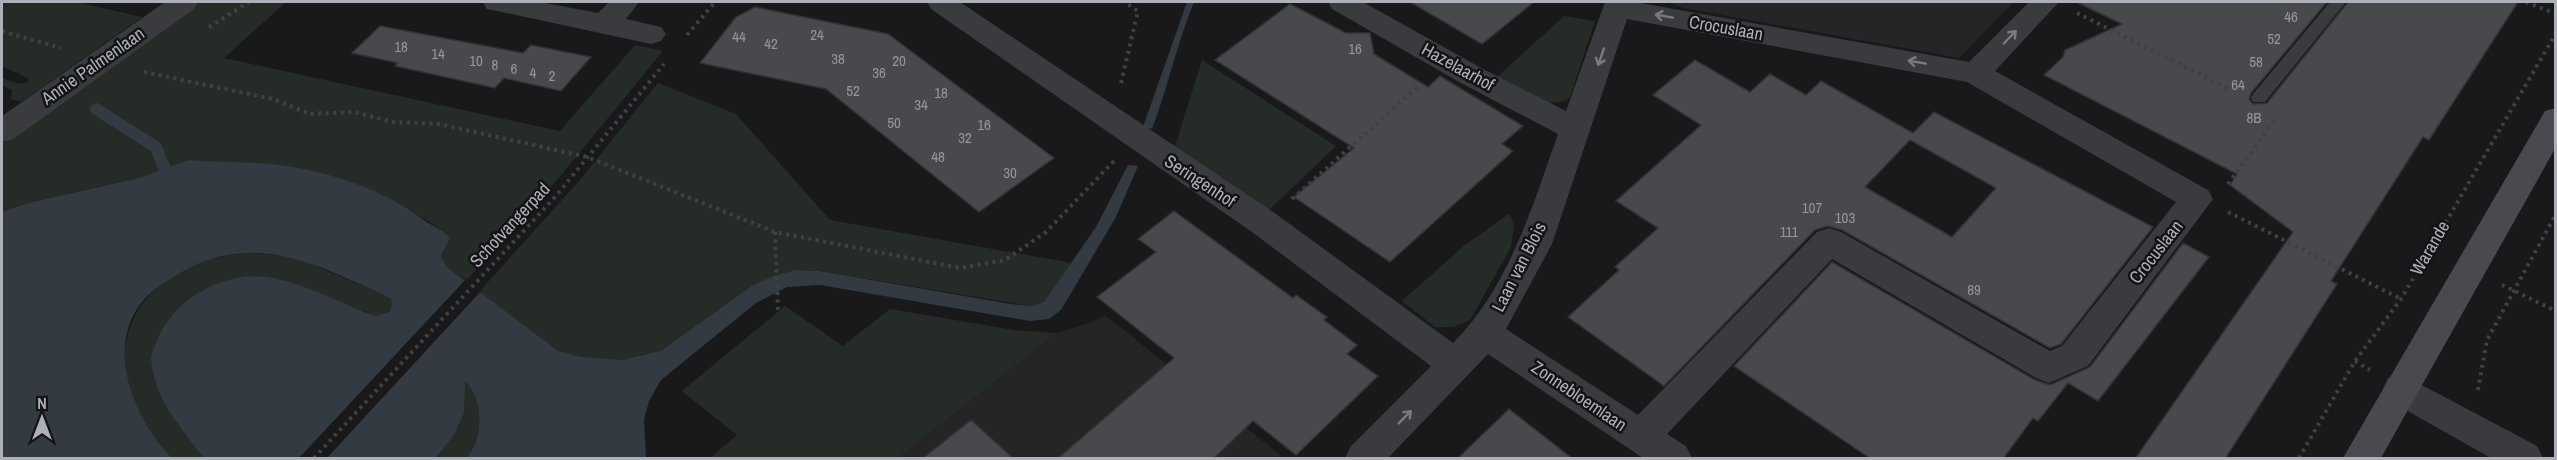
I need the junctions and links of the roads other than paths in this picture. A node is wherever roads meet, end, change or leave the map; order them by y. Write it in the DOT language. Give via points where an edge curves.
graph roads {
  1 [pos="184,2"];
  2 [pos="496,2"];
  3 [pos="625,2"];
  4 [pos="941,2"];
  5 [pos="1342,2"];
  6 [pos="2045,2"];
  7 [pos="2338,2"];
  8 [pos="1619,5"];
  9 [pos="604,25"];
  10 [pos="651,34"];
  11 [pos="1975,73"];
  12 [pos="2259,98"];
  13 [pos="2556,119"];
  14 [pos="1576,130"];
  15 [pos="2,131"];
  16 [pos="1485,334"];
  17 [pos="1456,365"];
  18 [pos="2401,389"];
  19 [pos="1640,437"];
  20 [pos="1364,459"];
  21 [pos="1673,459"];
  22 [pos="2362,459"];
  23 [pos="2524,459"];
  1 -- 15 [label="street, Annie Palmenlaan"];
  2 -- 9 [label="street"];
  3 -- 9 [label="street"];
  4 -- 17 [label="street, Seringenhof" via="1264,223"];
  5 -- 14 [label="street, Hazelaarhof"];
  11 -- 6 [label="street, one-way"];
  7 -- 12 [label="lane"];
  11 -- 8 [label="street, Crocuslaan, one-way"];
  8 -- 14 [label="street, Laan van Blois, one-way"];
  9 -- 10 [label="street"];
  11 -- 19 [label="street, Crocuslaan" via="2205,201 2075,356 2049,368 1829,241"];
  13 -- 18 [label="main road"];
  14 -- 16 [label="street, Laan van Blois" via="1535,244"];
  16 -- 17 [label="street, Laan van Blois"];
  16 -- 19 [label="street, Zonnebloemlaan"];
  20 -- 17 [label="street, Laan van Blois, one-way"];
  18 -- 22 [label="main road"];
  18 -- 23 [label="street"];
  19 -- 21 [label="street, Zonnebloemlaan"];
}
